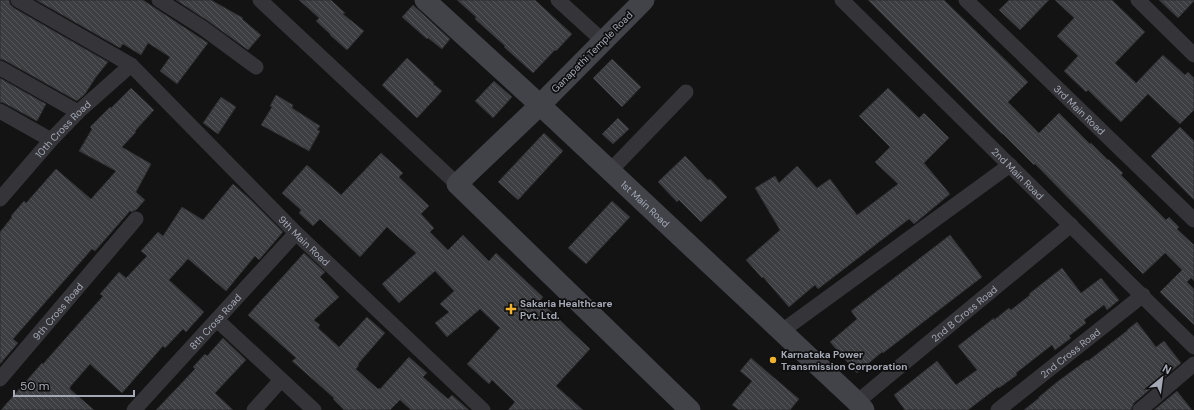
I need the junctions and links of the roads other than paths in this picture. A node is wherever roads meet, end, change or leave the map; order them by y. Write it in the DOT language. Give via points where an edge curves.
graph roads {
  1 [pos="18,0"];
  2 [pos="159,0"];
  3 [pos="260,0"];
  4 [pos="425,0"];
  5 [pos="558,0"];
  6 [pos="644,0"];
  7 [pos="842,0"];
  8 [pos="966,0"];
  9 [pos="1138,0"];
  10 [pos="603,41"];
  11 [pos="1194,55"];
  12 [pos="131,65"];
  13 [pos="256,67"];
  14 [pos="0,68"];
  15 [pos="686,92"];
  16 [pos="540,105"];
  17 [pos="0,111"];
  18 [pos="78,112"];
  19 [pos="51,140"];
  20 [pos="1010,165"];
  21 [pos="610,171"];
  22 [pos="457,184"];
  23 [pos="0,199"];
  24 [pos="136,219"];
  25 [pos="1194,220"];
  26 [pos="1071,225"];
  27 [pos="296,233"];
  28 [pos="1143,295"];
  29 [pos="217,320"];
  30 [pos="782,332"];
  31 [pos="1194,347"];
  32 [pos="1194,364"];
  33 [pos="0,379"];
  34 [pos="281,380"];
  35 [pos="856,407"];
  36 [pos="134,410"];
  37 [pos="254,410"];
  38 [pos="314,410"];
  39 [pos="483,410"];
  40 [pos="690,410"];
  41 [pos="998,410"];
  42 [pos="1140,410"];
  1 -- 12 [label="street, 9th Main Road"];
  2 -- 13 [label="street"];
  3 -- 22 [label="street"];
  4 -- 16 [label="street, 1st Main Road"];
  5 -- 10 [label="street"];
  6 -- 10 [label="street, Ganapathi Temple Road"];
  7 -- 20 [label="street, 2nd Main Road"];
  8 -- 25 [label="street, 3rd Main Road"];
  9 -- 11 [label="street"];
  10 -- 16 [label="street, Ganapathi Temple Road"];
  12 -- 18 [label="street, 10th Cross Road"];
  12 -- 27 [label="street, 9th Main Road"];
  14 -- 18 [label="street"];
  15 -- 21 [label="street"];
  16 -- 21 [label="street, 1st Main Road"];
  16 -- 22 [label="street, Ganapathi Temple Road"];
  17 -- 19 [label="street"];
  18 -- 19 [label="street, 10th Cross Road"];
  19 -- 23 [label="street, 10th Cross Road"];
  20 -- 26 [label="street, 2nd Main Road"];
  20 -- 30 [label="street"];
  21 -- 30 [label="street, 1st Main Road"];
  22 -- 40 [label="street"];
  24 -- 33 [label="street, 9th Cross Road"];
  26 -- 28 [label="street, 2nd Main Road"];
  26 -- 35 [label="street, 2nd B Cross Road"];
  27 -- 29 [label="street, 8th Cross Road"];
  27 -- 39 [label="street, 9th Main Road"];
  28 -- 31 [label="street, 2nd Main Road"];
  28 -- 41 [label="street, 2nd Cross Road"];
  29 -- 34 [label="street"];
  29 -- 36 [label="street, 8th Cross Road"];
  30 -- 35 [label="street, 1st Main Road"];
  32 -- 42 [label="street"];
  34 -- 37 [label="street"];
  34 -- 38 [label="street"];
}
